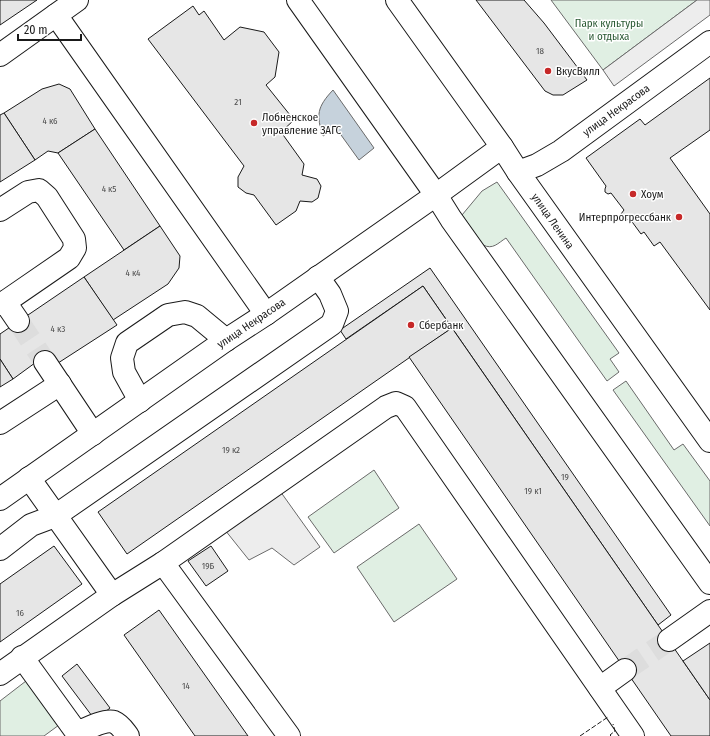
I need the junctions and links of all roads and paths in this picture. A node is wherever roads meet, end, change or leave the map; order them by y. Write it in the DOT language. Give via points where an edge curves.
graph roads {
  1 [pos="77,0"];
  2 [pos="298,0"];
  3 [pos="397,0"];
  4 [pos="56,15"];
  5 [pos="710,42"];
  6 [pos="0,55"];
  7 [pos="502,147"];
  8 [pos="518,172"];
  9 [pos="436,195"];
  10 [pos="0,210"];
  11 [pos="318,277"];
  12 [pos="2,303"];
  13 [pos="266,314"];
  14 [pos="18,321"];
  15 [pos="226,340"];
  16 [pos="45,362"];
  17 [pos="60,384"];
  18 [pos="140,401"];
  19 [pos="0,423"];
  20 [pos="93,434"];
  21 [pos="710,442"];
  22 [pos="29,478"];
  23 [pos="0,499"];
  24 [pos="55,516"];
  25 [pos="0,549"];
  26 [pos="162,563"];
  27 [pos="710,583"];
  28 [pos="112,595"];
  29 [pos="710,611"];
  30 [pos="669,640"];
  31 [pos="22,657"];
  32 [pos="625,670"];
  33 [pos="0,674"];
  34 [pos="600,688"];
  35 [pos="128,736"];
  36 [pos="289,736"];
  37 [pos="633,736"];
  1 -- 4 [label="street"];
  2 -- 9 [label="street"];
  3 -- 7 [label="street, улица Ленина"];
  4 -- 6 [label="street"];
  4 -- 13 [label="street"];
  5 -- 8 [label="street, улица Некрасова" via="561,151 537,165"];
  7 -- 8 [label="street, улица Ленина"];
  7 -- 9 [label="street, улица Некрасова"];
  8 -- 21 [label="street, улица Ленина"];
  9 -- 11 [label="street, улица Некрасова"];
  9 -- 27 [label="street"];
  10 -- 12 [label="street" via="28,192 39,190 47,197 74,239 75,248 69,258"];
  11 -- 13 [label="street, улица Некрасова"];
  11 -- 24 [label="street" via="330,294 337,311 332,324"];
  12 -- 14 [label="street"];
  13 -- 15 [label="street, улица Некрасова"];
  15 -- 18 [label="street, улица Некрасова"];
  15 -- 18 [label="street" via="196,316 185,312 168,315 127,343 122,358 124,372"];
  16 -- 17 [label="street"];
  17 -- 19 [label="street"];
  17 -- 20 [label="street"];
  18 -- 20 [label="street, улица Некрасова"];
  20 -- 22 [label="street, улица Некрасова"];
  22 -- 23 [label="street, улица Некрасова"];
  22 -- 24 [label="street"];
  24 -- 25 [label="street" via="31,525"];
  24 -- 28 [label="street"];
  26 -- 28 [label="street"];
  26 -- 34 [label="street" via="386,407 396,403 405,407"];
  26 -- 36 [label="street"];
  28 -- 31 [label="street"];
  29 -- 30 [label="street"];
  31 -- 33 [label="street"];
  31 -- 35 [label="street" via="77,733 104,722 114,722"];
  32 -- 34 [label="street"];
  34 -- 37 [label="street"];
}
